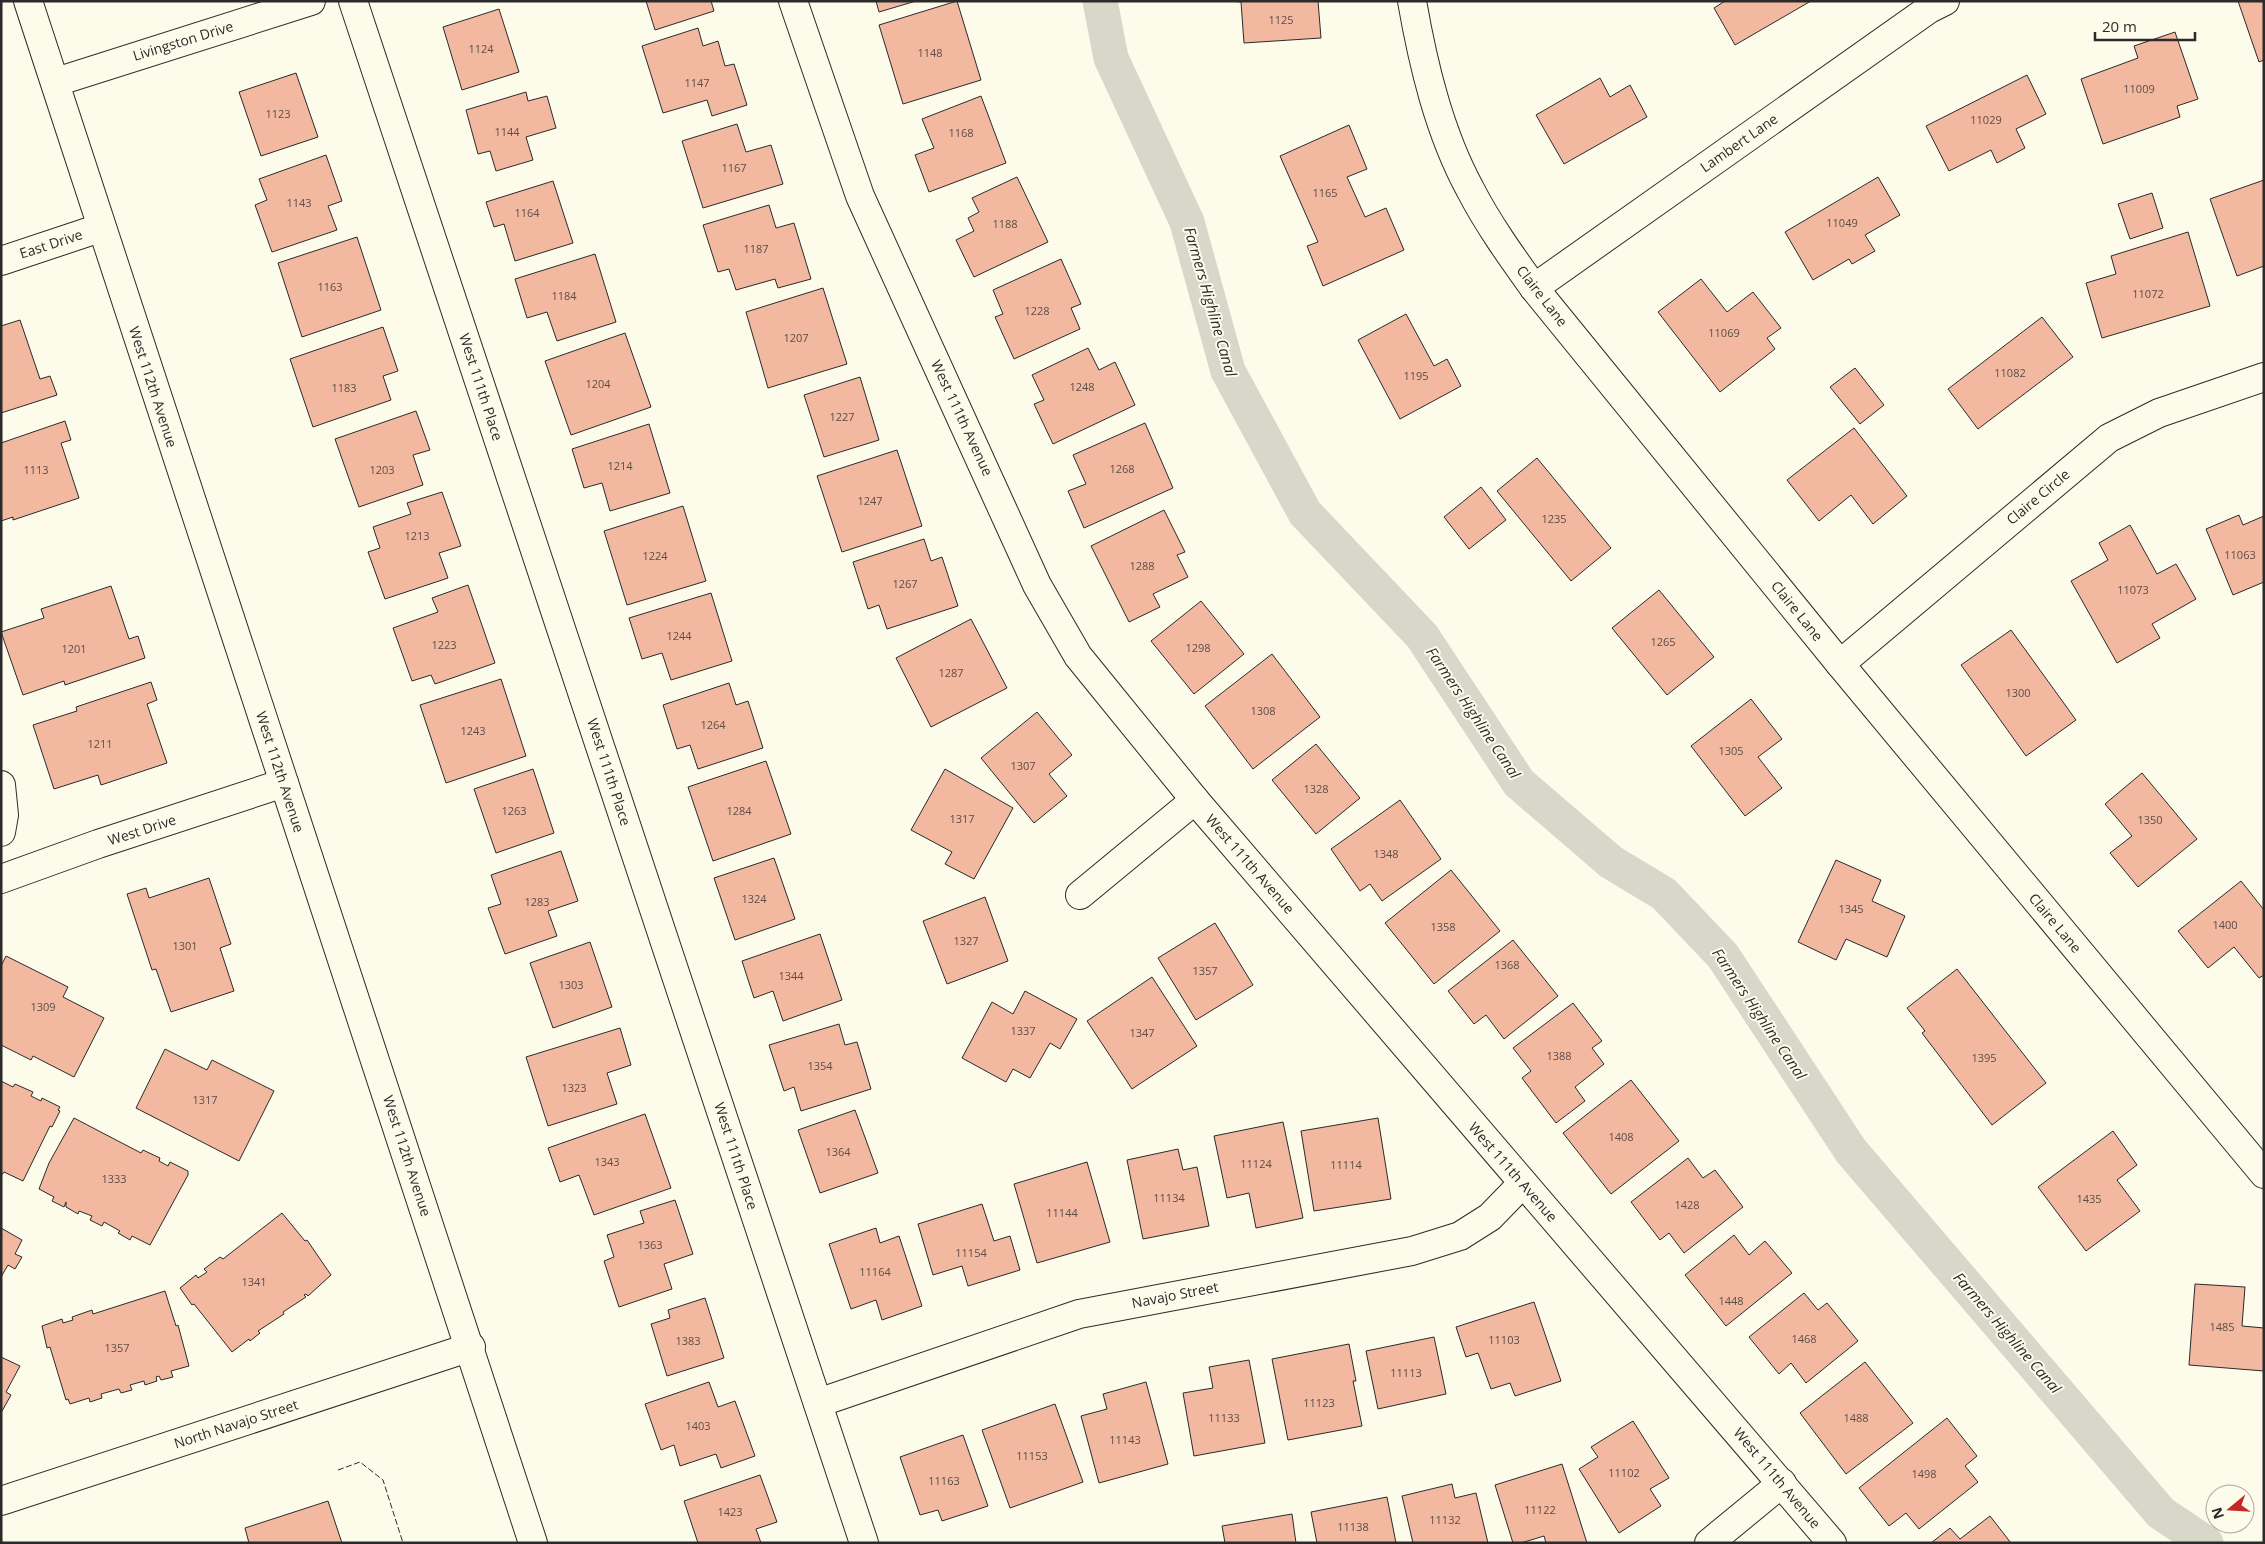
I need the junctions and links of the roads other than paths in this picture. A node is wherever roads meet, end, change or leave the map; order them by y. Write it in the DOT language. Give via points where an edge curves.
graph roads {
  1 [pos="28,1"];
  2 [pos="311,1"];
  3 [pos="353,1"];
  4 [pos="794,1"];
  5 [pos="1412,1"];
  6 [pos="1945,1"];
  7 [pos="56,82"];
  8 [pos="100,228"];
  9 [pos="1,260"];
  10 [pos="1534,288"];
  11 [pos="2264,377"];
  12 [pos="1840,664"];
  13 [pos="284,783"];
  14 [pos="1,785"];
  15 [pos="1195,800"];
  16 [pos="1,832"];
  17 [pos="1,879"];
  18 [pos="1080,894"];
  19 [pos="2264,1174"];
  20 [pos="1523,1183"];
  21 [pos="470,1347"];
  22 [pos="818,1403"];
  23 [pos="1782,1483"];
  24 [pos="1,1501"];
  25 [pos="533,1543"];
  26 [pos="864,1543"];
  27 [pos="1709,1543"];
  28 [pos="1832,1543"];
  1 -- 7 [label="street, West 112th Avenue"];
  2 -- 7 [label="street, Livingston Drive"];
  3 -- 22 [label="street, West 111th Place"];
  4 -- 15 [label="street, West 111th Avenue" via="860,196 1036,585 1078,656"];
  5 -- 10 [label="street, Claire Lane" via="1419,43 1446,133 1465,179 1497,236"];
  6 -- 10 [label="street, Lambert Lane" via="1929,9"];
  7 -- 8 [label="street, West 112th Avenue"];
  8 -- 9 [label="street, East Drive"];
  8 -- 13 [label="street, West 112th Avenue"];
  10 -- 12 [label="street, Claire Lane"];
  11 -- 12 [label="street, Claire Circle" via="2159,413 2109,438"];
  12 -- 19 [label="street, Claire Lane"];
  13 -- 17 [label="street, West Drive"];
  13 -- 21 [label="street, West 112th Avenue"];
  14 -- 16 [label="street" via="4,815"];
  15 -- 18 [label="street"];
  15 -- 20 [label="street, West 111th Avenue"];
  20 -- 22 [label="street, Navajo Street" via="1490,1217 1460,1236 1422,1248 1080,1314"];
  20 -- 23 [label="street, West 111th Avenue"];
  21 -- 24 [label="street, North Navajo Street"];
  21 -- 25 [label="street, West 112th Avenue"];
  22 -- 26 [label="street, West 111th Place"];
  23 -- 27 [label="street"];
  23 -- 28 [label="street, West 111th Avenue"];
}
